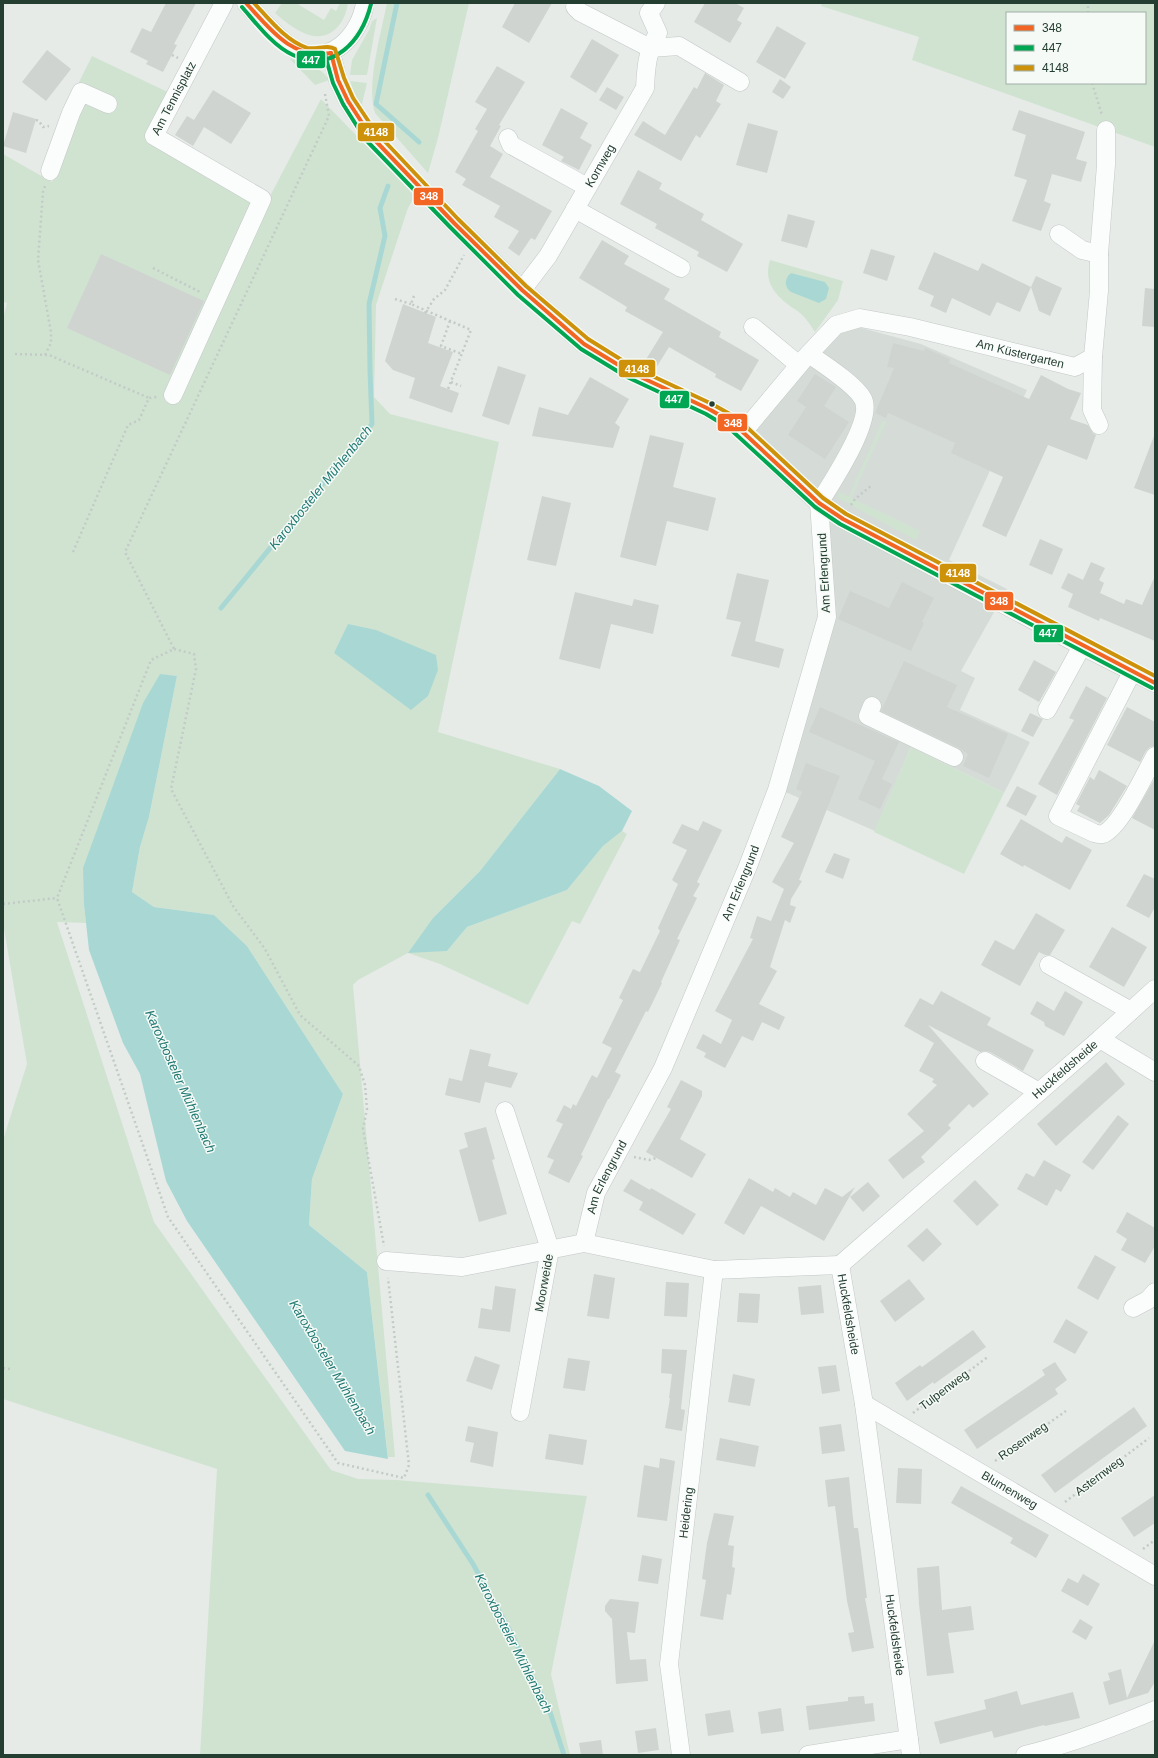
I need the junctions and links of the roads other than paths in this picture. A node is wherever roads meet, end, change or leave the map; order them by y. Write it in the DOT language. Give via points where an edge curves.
graph roads {
  1 [pos="224,3"];
  2 [pos="246,3"];
  3 [pos="365,3"];
  4 [pos="656,3"];
  5 [pos="575,7"];
  6 [pos="654,40"];
  7 [pos="331,53"];
  8 [pos="740,82"];
  9 [pos="108,104"];
  10 [pos="1106,130"];
  11 [pos="508,138"];
  12 [pos="50,170"];
  13 [pos="587,187"];
  14 [pos="575,209"];
  15 [pos="1059,234"];
  16 [pos="1099,254"];
  17 [pos="681,268"];
  18 [pos="522,290"];
  19 [pos="753,327"];
  20 [pos="1093,357"];
  21 [pos="804,359"];
  22 [pos="173,395"];
  23 [pos="1099,425"];
  24 [pos="743,432"];
  25 [pos="819,503"];
  26 [pos="1082,646"];
  27 [pos="1132,672"];
  28 [pos="1155,683"];
  29 [pos="872,706"];
  30 [pos="1047,710"];
  31 [pos="1155,756"];
  32 [pos="954,757"];
  33 [pos="1049,965"];
  34 [pos="1155,989"];
  35 [pos="1131,1011"];
  36 [pos="1100,1039"];
  37 [pos="985,1061"];
  38 [pos="1155,1072"];
  39 [pos="1039,1092"];
  40 [pos="505,1111"];
  41 [pos="584,1242"];
  42 [pos="550,1248"];
  43 [pos="386,1261"];
  44 [pos="840,1265"];
  45 [pos="714,1270"];
  46 [pos="1155,1292"];
  47 [pos="1133,1308"];
  48 [pos="864,1404"];
  49 [pos="520,1412"];
  50 [pos="1155,1576"];
  51 [pos="1155,1710"];
  52 [pos="910,1747"];
  53 [pos="681,1755"];
  54 [pos="808,1755"];
  55 [pos="1025,1755"];
  1 -- 22 [label="street, Am Tennisplatz" via="154,136 262,199"];
  2 -- 7 [label="street" via="295,50 314,55"];
  3 -- 7 [label="street" via="360,20 348,41"];
  4 -- 6 [label="street" via="649,13"];
  5 -- 6 [label="street" via="580,12"];
  6 -- 8 [label="street" via="680,46"];
  6 -- 13 [label="street, Kornweg" via="646,69 645,88"];
  7 -- 18 [label="street" via="338,80 354,112 370,135"];
  9 -- 12 [label="street" via="81,92"];
  10 -- 16 [label="street"];
  11 -- 13 [label="street" via="511,145"];
  13 -- 14 [label="street, Kornweg"];
  14 -- 17 [label="street"];
  14 -- 18 [label="street, Kornweg" via="548,256"];
  15 -- 16 [label="street" via="1082,250"];
  16 -- 20 [label="street" via="1099,291"];
  18 -- 24 [label="street" via="584,344 630,372 709,409"];
  19 -- 21 [label="street"];
  20 -- 21 [label="street, Am Küstergarten" via="1075,368 910,327 860,318 836,325"];
  20 -- 23 [label="street" via="1092,410"];
  21 -- 24 [label="street, Am Küstergarten"];
  21 -- 25 [label="street" via="855,389 864,399 866,406 858,433"];
  24 -- 25 [label="street"];
  25 -- 26 [label="street" via="843,519"];
  25 -- 41 [label="street, Am Erlengrund" via="826,617 777,790 748,866 663,1068 596,1193"];
  26 -- 27 [label="street"];
  26 -- 30 [label="street"];
  27 -- 28 [label="street"];
  27 -- 31 [label="street" via="1058,816 1094,834 1108,831 1121,817"];
  29 -- 32 [label="street" via="868,716"];
  33 -- 35 [label="street"];
  34 -- 35 [label="street, Huckfeldsheide"];
  35 -- 36 [label="street, Huckfeldsheide"];
  36 -- 38 [label="street"];
  36 -- 39 [label="street, Huckfeldsheide"];
  37 -- 39 [label="street"];
  39 -- 44 [label="street, Huckfeldsheide"];
  40 -- 42 [label="street, Moorweide"];
  41 -- 42 [label="street"];
  41 -- 45 [label="street"];
  42 -- 43 [label="street" via="462,1267"];
  42 -- 49 [label="street, Moorweide"];
  44 -- 45 [label="street"];
  44 -- 48 [label="street, Huckfeldsheide"];
  45 -- 53 [label="street, Heidering" via="670,1664"];
  46 -- 47 [label="street" via="1148,1300"];
  48 -- 50 [label="street, Blumenweg"];
  48 -- 52 [label="street, Huckfeldsheide"];
  51 -- 55 [label="street" via="1068,1744"];
  52 -- 54 [label="street"];
}
